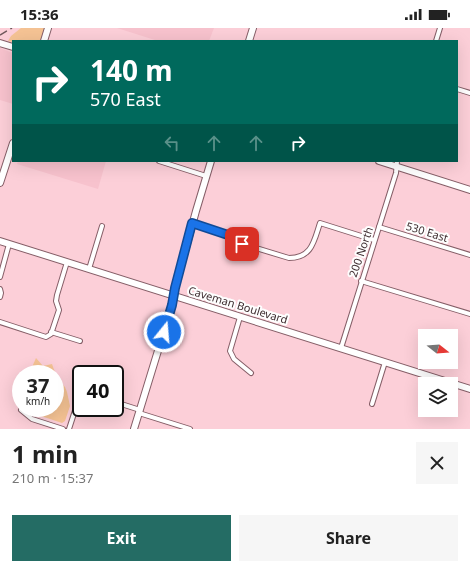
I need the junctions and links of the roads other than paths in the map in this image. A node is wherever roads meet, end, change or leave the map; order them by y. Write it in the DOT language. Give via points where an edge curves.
graph roads {
  1 [pos="48,28"];
  2 [pos="253,28"];
  3 [pos="440,28"];
  4 [pos="44,40"];
  5 [pos="249,40"];
  6 [pos="436,40"];
  7 [pos="0,43"];
  8 [pos="12,47"];
  9 [pos="458,89"];
  10 [pos="470,93"];
  11 [pos="12,146"];
  12 [pos="162,162"];
  13 [pos="211,162"];
  14 [pos="385,162"];
  15 [pos="397,164"];
  16 [pos="206,176"];
  17 [pos="0,183"];
  18 [pos="470,190"];
  19 [pos="192,223"];
  20 [pos="102,226"];
  21 [pos="379,227"];
  22 [pos="374,240"];
  23 [pos="0,241"];
  24 [pos="10,244"];
  25 [pos="470,255"];
  26 [pos="67,262"];
  27 [pos="88,269"];
  28 [pos="0,277"];
  29 [pos="361,281"];
  30 [pos="0,289"];
  31 [pos="174,296"];
  32 [pos="0,297"];
  33 [pos="470,314"];
  34 [pos="240,317"];
  35 [pos="0,322"];
  36 [pos="51,333"];
  37 [pos="80,341"];
  38 [pos="341,348"];
  39 [pos="385,362"];
  40 [pos="251,373"];
  41 [pos="470,389"];
  42 [pos="372,404"];
  43 [pos="124,406"];
  44 [pos="140,412"];
  45 [pos="29,417"];
  46 [pos="73,417"];
  47 [pos="63,429"];
  48 [pos="69,429"];
  49 [pos="134,429"];
  50 [pos="190,429"];
  1 -- 4 [label="street"];
  2 -- 5 [label="street"];
  3 -- 6 [label="street"];
  7 -- 8 [label="street"];
  9 -- 10 [label="street"];
  11 -- 17 [label="street"];
  12 -- 16 [label="street"];
  13 -- 16 [label="street"];
  14 -- 15 [label="street"];
  15 -- 18 [label="street"];
  15 -- 21 [label="street, 200 North"];
  16 -- 19 [label="street"];
  19 -- 22 [label="street" via="283,257 301,256 312,247 320,223"];
  19 -- 31 [label="street"];
  20 -- 27 [label="street"];
  21 -- 22 [label="street, 200 North"];
  21 -- 25 [label="street, 530 East"];
  22 -- 29 [label="street, 200 North"];
  23 -- 24 [label="street, Caveman Boulevard"];
  24 -- 26 [label="street, Caveman Boulevard"];
  24 -- 28 [label="street"];
  26 -- 27 [label="street, Caveman Boulevard"];
  26 -- 36 [label="street" via="57,295 59,310"];
  27 -- 31 [label="street, Caveman Boulevard"];
  29 -- 33 [label="street"];
  29 -- 38 [label="street, 200 North"];
  30 -- 32 [label="street"];
  31 -- 34 [label="street, Caveman Boulevard"];
  31 -- 44 [label="street"];
  34 -- 38 [label="street, Caveman Boulevard"];
  34 -- 40 [label="street" via="230,351 234,359"];
  35 -- 36 [label="street" via="46,337"];
  36 -- 37 [label="street"];
  38 -- 39 [label="street, Caveman Boulevard"];
  39 -- 41 [label="street, Caveman Boulevard"];
  39 -- 42 [label="street"];
  43 -- 44 [label="street"];
  44 -- 49 [label="street"];
  44 -- 50 [label="street"];
  45 -- 47 [label="street"];
  46 -- 48 [label="street"];
}
